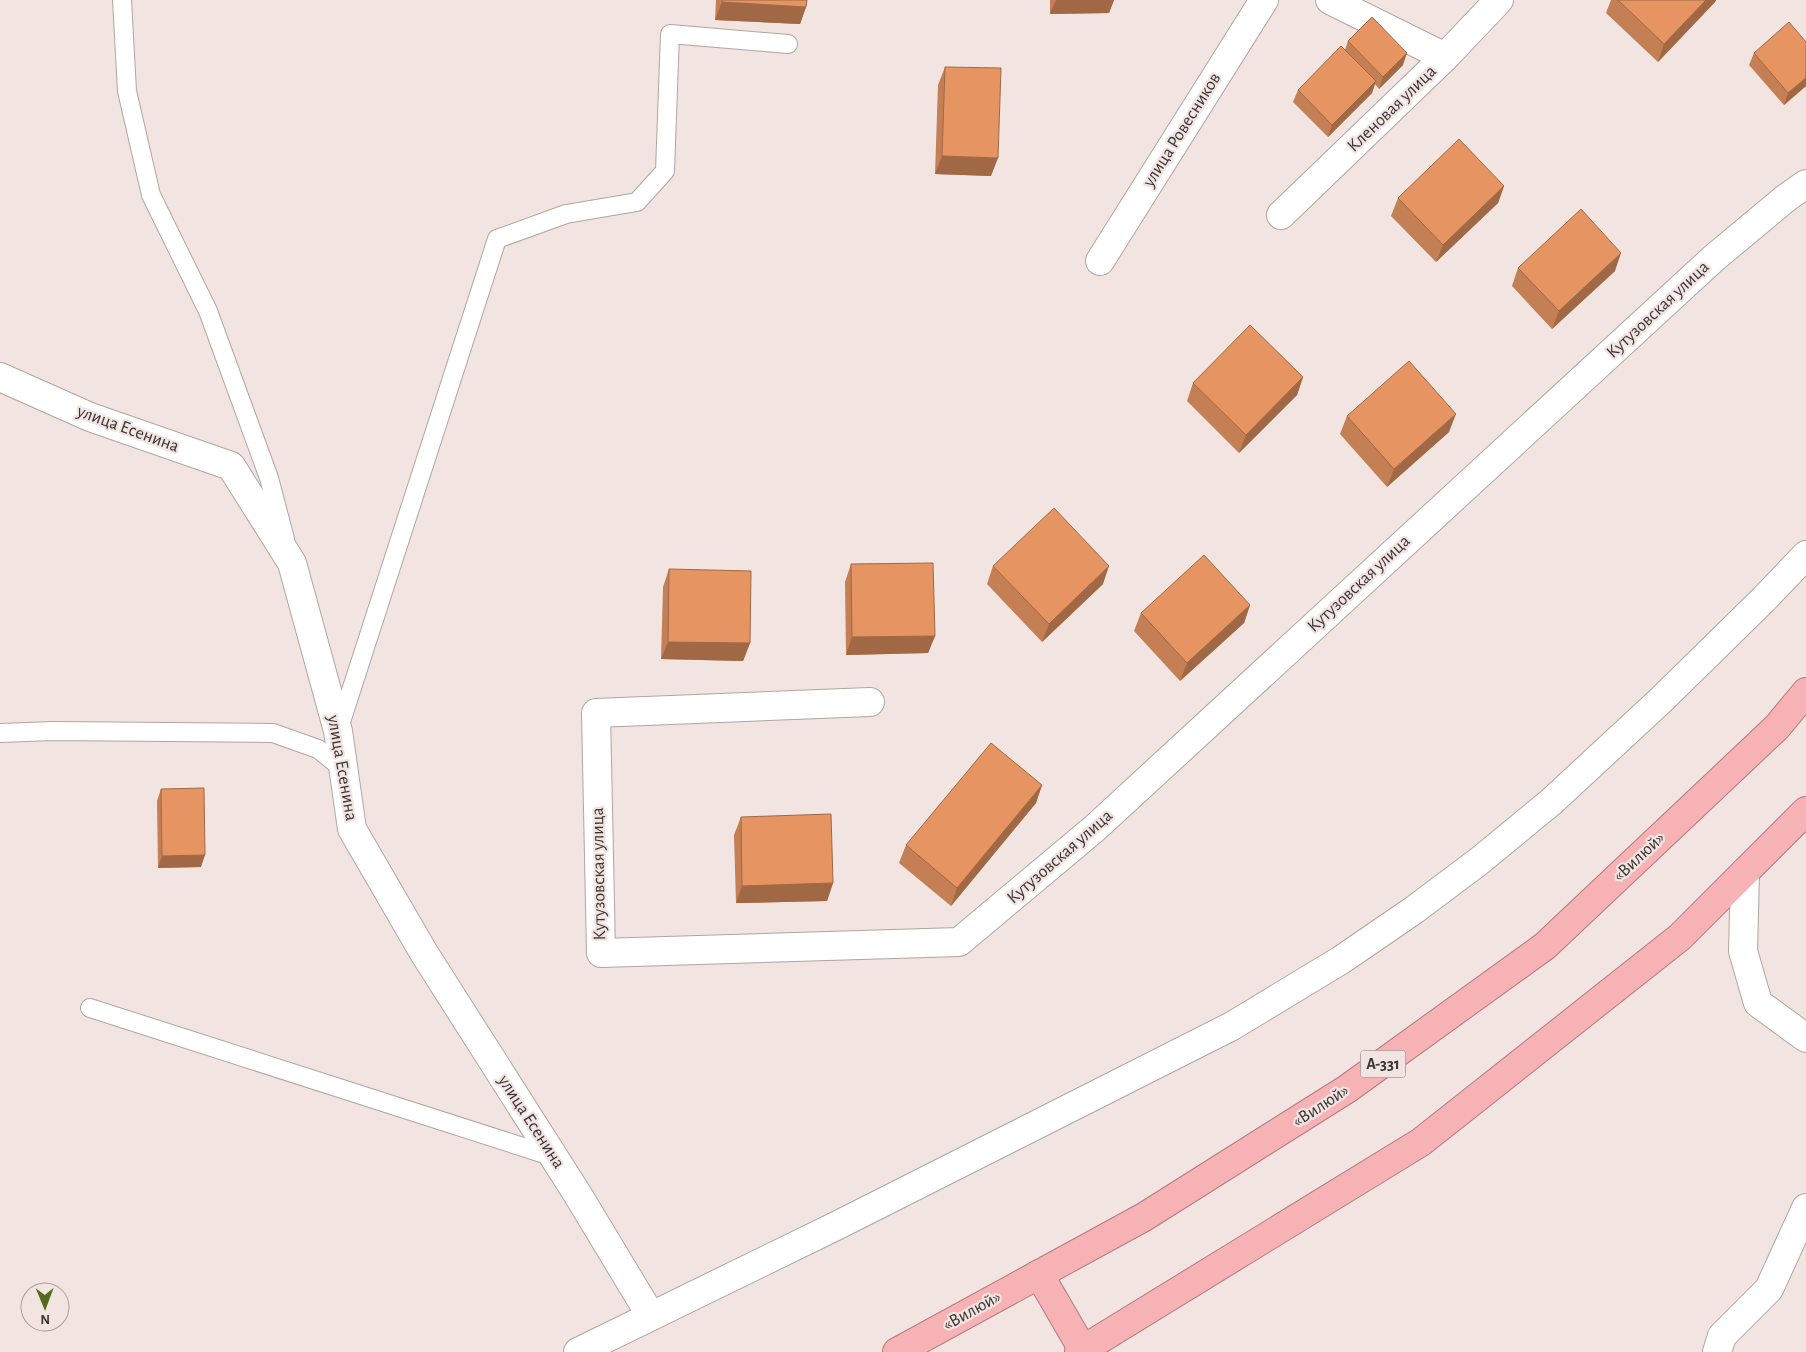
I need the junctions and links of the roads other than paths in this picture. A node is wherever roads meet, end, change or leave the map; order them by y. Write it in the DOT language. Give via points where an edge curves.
graph roads {
  1 [pos="122,0"];
  2 [pos="1264,0"];
  3 [pos="1330,0"];
  4 [pos="1499,0"];
  5 [pos="788,44"];
  6 [pos="1445,57"];
  7 [pos="1806,184"];
  8 [pos="1282,215"];
  9 [pos="1100,261"];
  10 [pos="0,377"];
  11 [pos="1806,555"];
  12 [pos="292,563"];
  13 [pos="1806,692"];
  14 [pos="870,702"];
  15 [pos="338,731"];
  16 [pos="0,733"];
  17 [pos="343,769"];
  18 [pos="1806,811"];
  19 [pos="1745,872"];
  20 [pos="90,1008"];
  21 [pos="1806,1038"];
  22 [pos="554,1157"];
  23 [pos="1806,1208"];
  24 [pos="1039,1274"];
  25 [pos="651,1316"];
  26 [pos="1081,1351"];
  27 [pos="578,1352"];
  28 [pos="897,1352"];
  29 [pos="1717,1352"];
  1 -- 12 [label="lane" via="127,92 150,195 208,310 269,478"];
  2 -- 9 [label="street, улица Ровесников"];
  3 -- 6 [label="street"];
  4 -- 6 [label="street, Кленовая улица"];
  5 -- 15 [label="lane" via="670,34 665,171 637,202 566,214 497,239"];
  6 -- 8 [label="street, Кленовая улица"];
  7 -- 14 [label="street, Кутузовская улица" via="1714,258 1095,828 959,942 601,953 596,713"];
  10 -- 12 [label="street, улица Есенина" via="90,417 231,466"];
  11 -- 25 [label="street" via="1661,700 1552,802 1442,889 1341,960 1232,1026"];
  12 -- 15 [label="street, улица Есенина"];
  13 -- 24 [label="highway, «Вилюй» / А-331" via="1777,727 1545,946 1347,1090 1144,1217"];
  15 -- 17 [label="street, улица Есенина"];
  16 -- 17 [label="lane" via="274,733 318,748"];
  17 -- 22 [label="street, улица Есенина" via="352,829 424,953"];
  18 -- 19 [label="highway"];
  19 -- 21 [label="street" via="1743,951 1758,1003"];
  19 -- 26 [label="highway" via="1680,937 1421,1142"];
  20 -- 22 [label="lane"];
  22 -- 25 [label="street, улица Есенина"];
  23 -- 29 [label="street" via="1769,1289 1722,1336"];
  24 -- 26 [label="highway"];
  24 -- 28 [label="highway, «Вилюй» / А-331"];
  25 -- 27 [label="street"];
}
